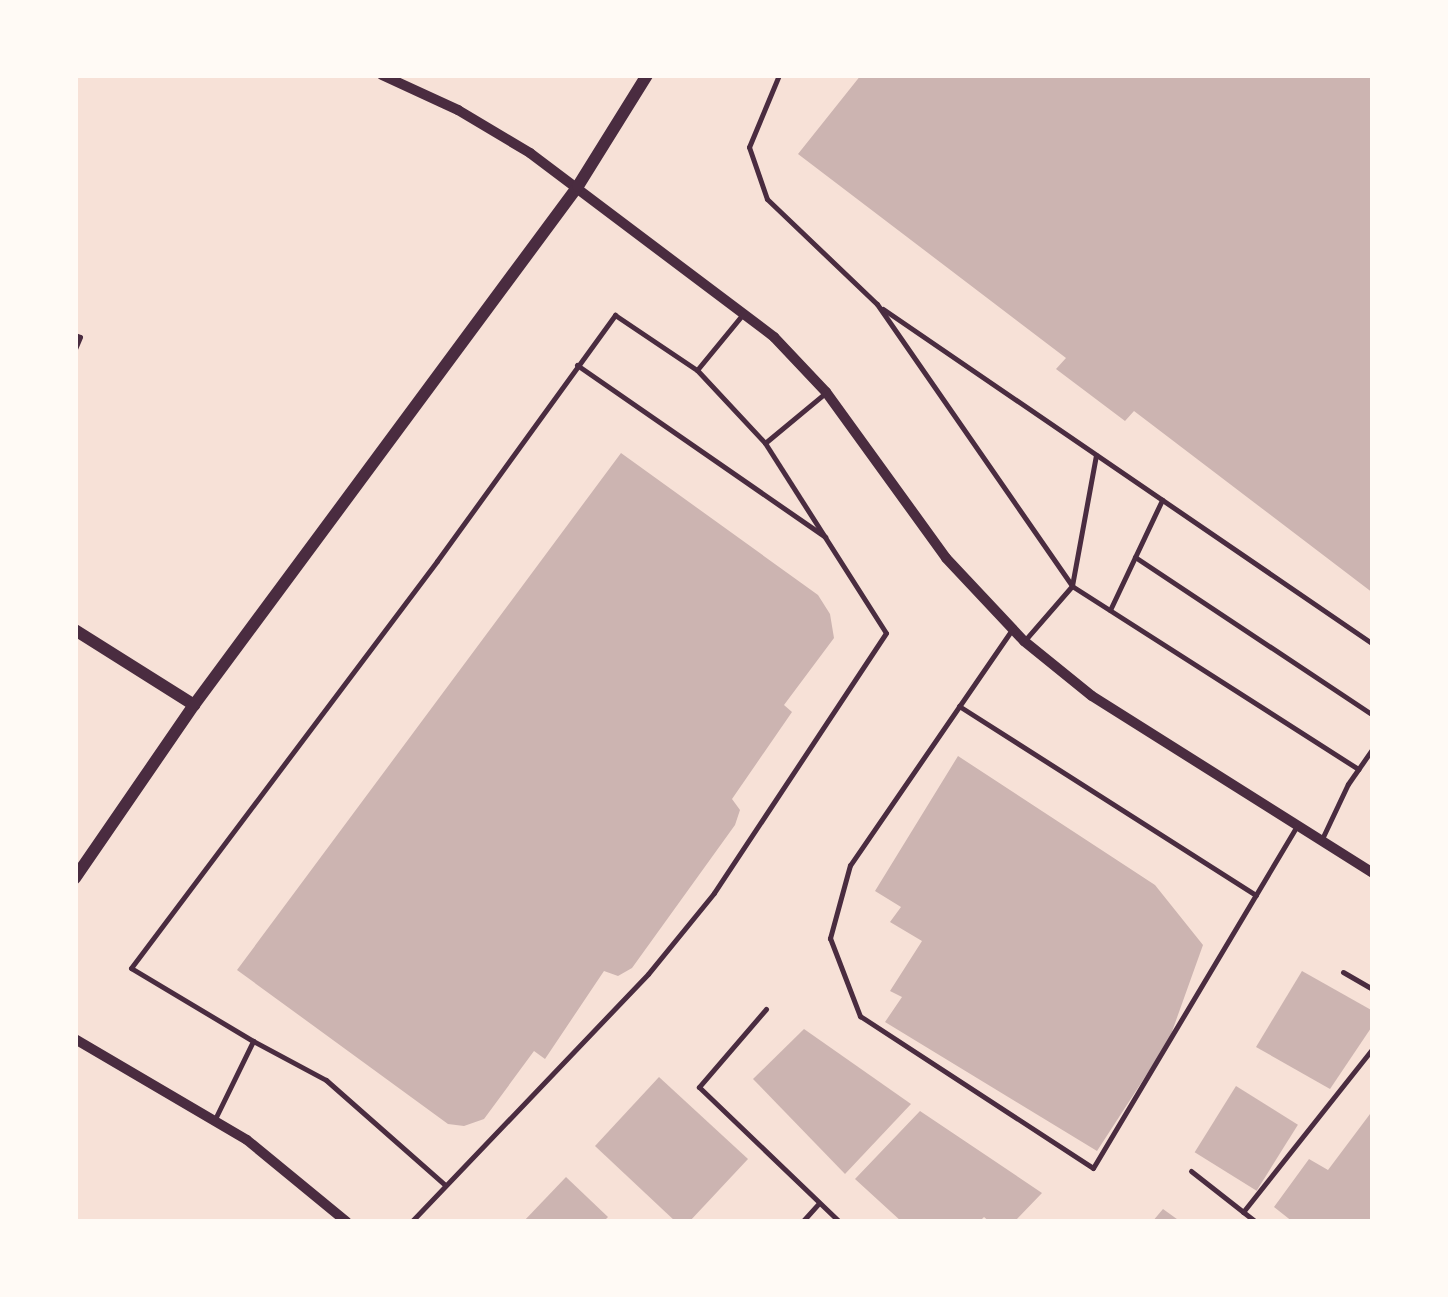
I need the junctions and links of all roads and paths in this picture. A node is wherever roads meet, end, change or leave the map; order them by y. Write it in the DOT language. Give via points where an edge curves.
graph roads {
  1 [pos="382,75"];
  2 [pos="648,75"];
  3 [pos="779,75"];
  4 [pos="578,186"];
  5 [pos="876,304"];
  6 [pos="744,312"];
  7 [pos="75,335"];
  8 [pos="75,349"];
  9 [pos="576,366"];
  10 [pos="698,370"];
  11 [pos="826,392"];
  12 [pos="765,442"];
  13 [pos="1096,455"];
  14 [pos="1162,500"];
  15 [pos="828,538"];
  16 [pos="1135,557"];
  17 [pos="1072,586"];
  18 [pos="1110,610"];
  19 [pos="1012,628"];
  20 [pos="75,630"];
  21 [pos="1024,641"];
  22 [pos="1373,644"];
  23 [pos="194,705"];
  24 [pos="960,706"];
  25 [pos="1373,715"];
  26 [pos="1373,748"];
  27 [pos="1358,769"];
  28 [pos="1297,826"];
  29 [pos="1321,841"];
  30 [pos="1373,873"];
  31 [pos="75,878"];
  32 [pos="1257,896"];
  33 [pos="1343,972"];
  34 [pos="1373,989"];
  35 [pos="766,1009"];
  36 [pos="75,1039"];
  37 [pos="253,1041"];
  38 [pos="1373,1048"];
  39 [pos="214,1122"];
  40 [pos="1190,1171"];
  41 [pos="444,1184"];
  42 [pos="819,1203"];
  43 [pos="1243,1212"];
  44 [pos="344,1221"];
  45 [pos="411,1222"];
  46 [pos="802,1222"];
  47 [pos="840,1222"];
  48 [pos="1256,1222"];
  1 -- 4 [label="street" via="458,110"];
  2 -- 4 [label="street"];
  3 -- 5 [label="lane" via="749,147 767,199"];
  4 -- 6 [label="street"];
  4 -- 23 [label="street"];
  5 -- 13 [label="lane"];
  5 -- 17 [label="lane"];
  6 -- 10 [label="lane"];
  6 -- 11 [label="street"];
  7 -- 8 [label="lane"];
  9 -- 10 [label="lane" via="615,316"];
  9 -- 15 [label="lane"];
  9 -- 37 [label="lane" via="131,968"];
  10 -- 12 [label="lane"];
  11 -- 12 [label="lane"];
  11 -- 19 [label="street" via="946,558"];
  12 -- 15 [label="lane"];
  13 -- 14 [label="lane"];
  13 -- 17 [label="lane"];
  14 -- 16 [label="lane"];
  14 -- 22 [label="lane"];
  15 -- 41 [label="lane" via="886,633 703,906 648,974"];
  16 -- 18 [label="lane"];
  16 -- 25 [label="lane"];
  17 -- 18 [label="lane"];
  17 -- 21 [label="lane"];
  18 -- 27 [label="lane"];
  19 -- 21 [label="street"];
  19 -- 24 [label="lane"];
  20 -- 23 [label="street"];
  21 -- 28 [label="street" via="1092,696"];
  23 -- 31 [label="street"];
  24 -- 32 [label="lane"];
  24 -- 32 [label="lane" via="850,865 830,938 860,1016 927,1062 1094,1168"];
  26 -- 27 [label="lane"];
  27 -- 29 [label="lane"];
  28 -- 29 [label="street"];
  28 -- 32 [label="lane"];
  29 -- 30 [label="street"];
  33 -- 34 [label="lane"];
  35 -- 42 [label="lane" via="699,1087"];
  36 -- 39 [label="street"];
  37 -- 39 [label="lane"];
  37 -- 41 [label="lane" via="326,1080"];
  38 -- 43 [label="lane"];
  39 -- 44 [label="street" via="278,1162"];
  40 -- 43 [label="lane"];
  41 -- 45 [label="lane"];
  42 -- 46 [label="lane"];
  42 -- 47 [label="lane"];
  43 -- 48 [label="lane"];
}
